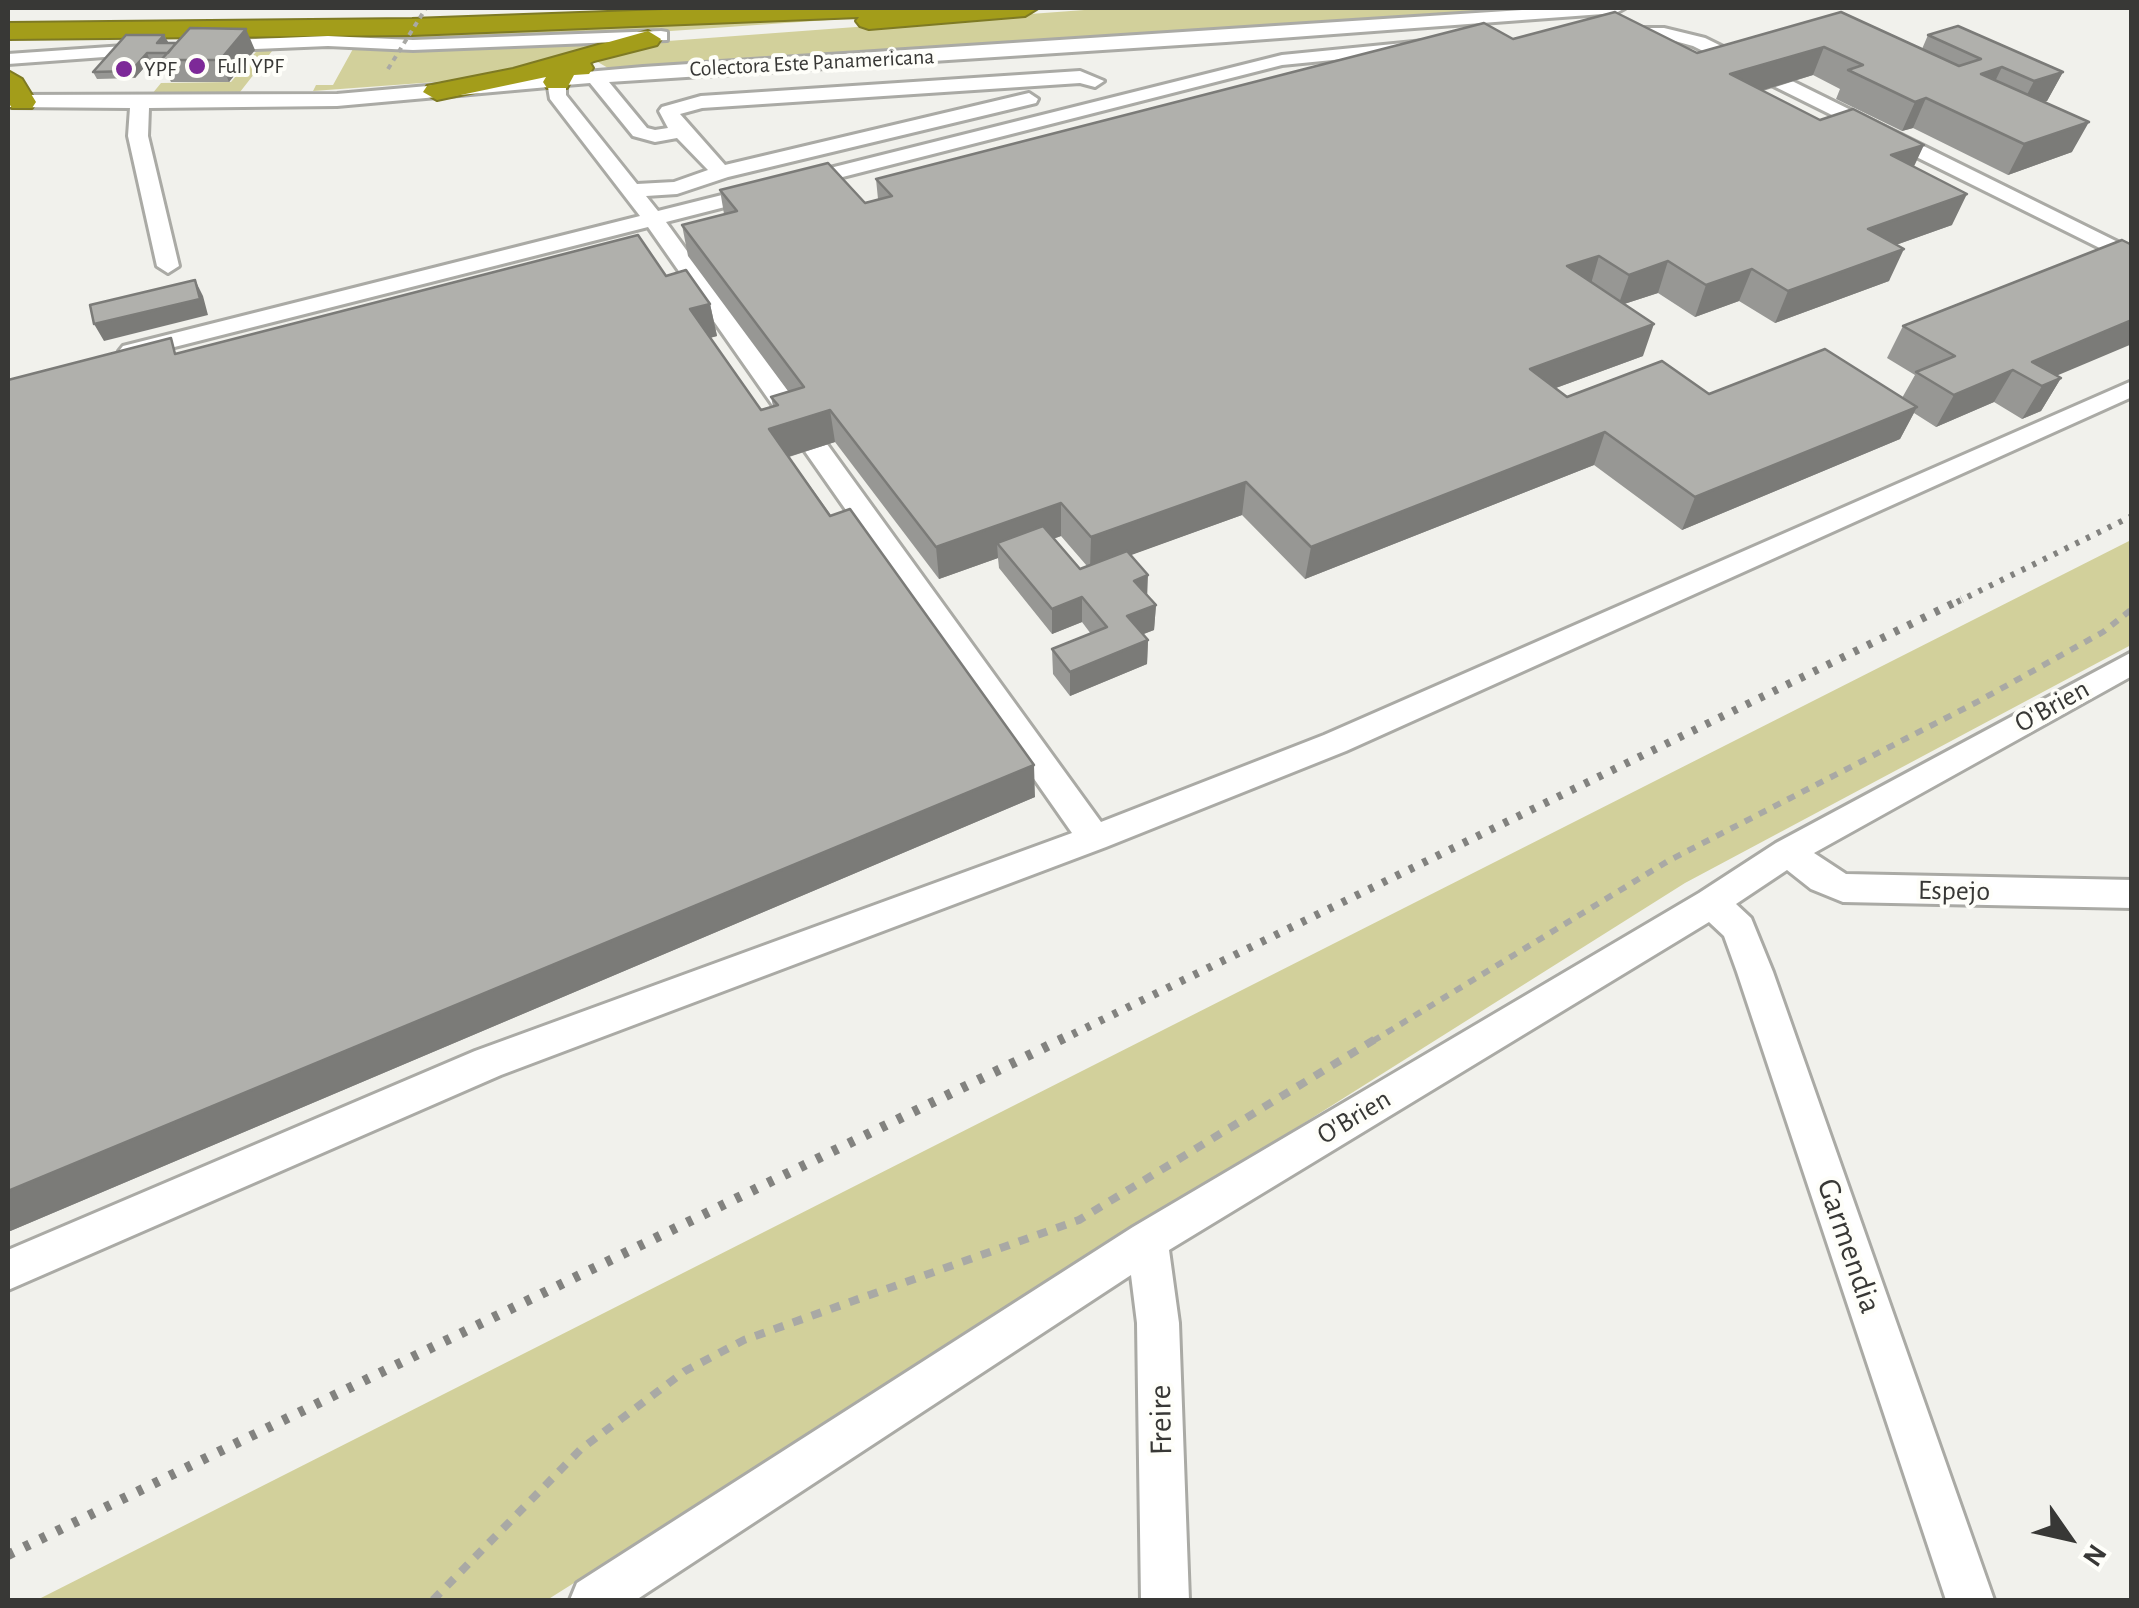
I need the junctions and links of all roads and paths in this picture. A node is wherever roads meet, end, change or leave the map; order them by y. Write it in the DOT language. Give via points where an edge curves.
graph roads {
  1 [pos="426,8"];
  2 [pos="474,8"];
  3 [pos="902,8"];
  4 [pos="1025,8"];
  5 [pos="1616,8"];
  6 [pos="8,12"];
  7 [pos="8,30"];
  8 [pos="1588,35"];
  9 [pos="660,36"];
  10 [pos="1450,44"];
  11 [pos="8,59"];
  12 [pos="388,69"];
  13 [pos="585,69"];
  14 [pos="75,78"];
  15 [pos="557,82"];
  16 [pos="997,82"];
  17 [pos="1071,87"];
  18 [pos="491,88"];
  19 [pos="437,92"];
  20 [pos="12,94"];
  21 [pos="136,98"];
  22 [pos="222,103"];
  23 [pos="682,131"];
  24 [pos="721,172"];
  25 [pos="629,191"];
  26 [pos="654,220"];
  27 [pos="2132,258"];
  28 [pos="168,266"];
  29 [pos="100,359"];
  30 [pos="2132,388"];
  31 [pos="2132,608"];
  32 [pos="2132,662"];
  33 [pos="1094,838"];
  34 [pos="1788,852"];
  35 [pos="2132,894"];
  36 [pos="1711,903"];
  37 [pos="1148,1241"];
  38 [pos="8,1270"];
  39 [pos="433,1600"];
  40 [pos="594,1600"];
  41 [pos="1165,1600"];
  42 [pos="1970,1600"];
  1 -- 12 [label="path, bridge"];
  2 -- 6 [label="highway"];
  3 -- 7 [label="highway" via="394,27"];
  4 -- 9 [label="highway"];
  5 -- 13 [label="street, Colectora Este Panamericana"];
  8 -- 27 [label="street" via="1648,32 1699,42"];
  9 -- 13 [label="highway" via="600,49"];
  9 -- 14 [label="street" via="413,45 288,42"];
  10 -- 26 [label="street" via="1282,60"];
  11 -- 14 [label="street"];
  13 -- 15 [label="highway" via="559,72"];
  13 -- 19 [label="highway"];
  13 -- 23 [label="street" via="640,132"];
  14 -- 20 [label="street"];
  14 -- 21 [label="street"];
  15 -- 18 [label="street"];
  15 -- 25 [label="street" via="557,95"];
  16 -- 17 [label="street" via="1103,79"];
  16 -- 23 [label="street" via="688,104 669,111"];
  16 -- 24 [label="street" via="1023,100"];
  18 -- 19 [label="street"];
  18 -- 22 [label="street" via="366,116 255,119"];
  19 -- 22 [label="street"];
  21 -- 22 [label="street"];
  21 -- 28 [label="street" via="138,136"];
  23 -- 24 [label="street"];
  24 -- 25 [label="street" via="677,188"];
  25 -- 26 [label="street"];
  26 -- 29 [label="street"];
  26 -- 33 [label="street"];
  30 -- 33 [label="street" via="1335,743"];
  31 -- 39 [label="path" via="2103,632 1977,702 1668,862 1079,1220 744,1340 685,1371 581,1449"];
  32 -- 34 [label="street, O'Brien"];
  33 -- 38 [label="street" via="488,1064"];
  34 -- 35 [label="street, Espejo" via="1842,888"];
  34 -- 36 [label="street, O'Brien"];
  36 -- 37 [label="street, O'Brien"];
  36 -- 42 [label="street, Garmendia" via="1739,928"];
  37 -- 40 [label="street, O'Brien"];
  37 -- 41 [label="street, Freire" via="1158,1323"];
}
